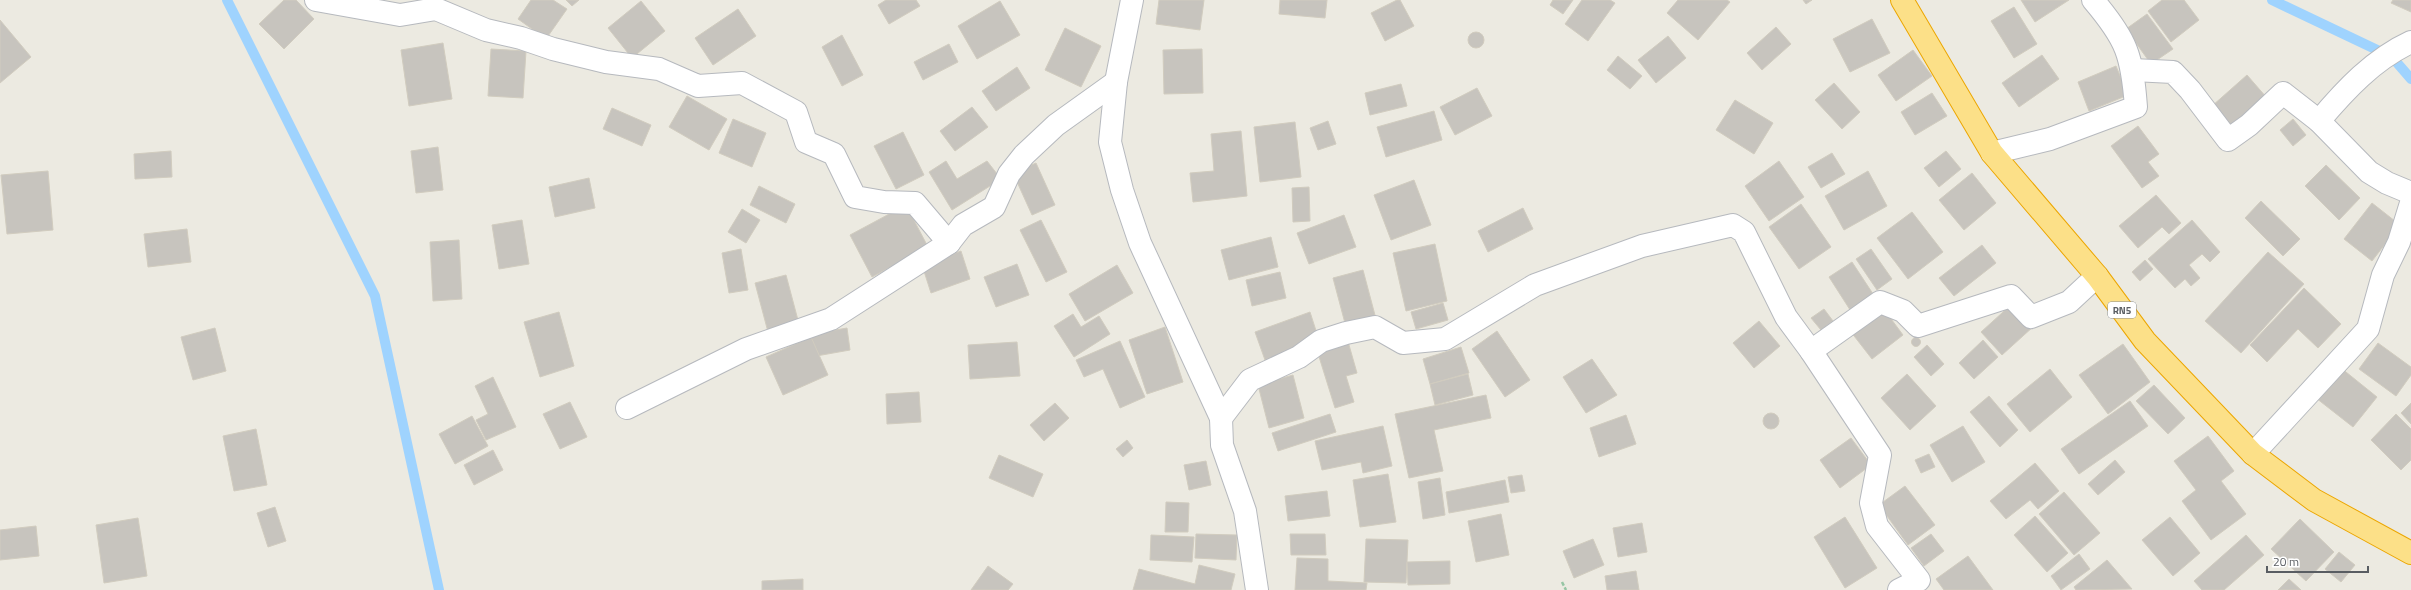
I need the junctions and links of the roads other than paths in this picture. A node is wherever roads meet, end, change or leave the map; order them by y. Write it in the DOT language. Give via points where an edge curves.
graph roads {
  1 [pos="316,0"];
  2 [pos="1132,0"];
  3 [pos="1902,0"];
  4 [pos="2093,0"];
  5 [pos="2411,42"];
  6 [pos="2133,70"];
  7 [pos="1116,82"];
  8 [pos="2319,121"];
  9 [pos="1992,153"];
  10 [pos="2411,193"];
  11 [pos="2411,202"];
  12 [pos="949,242"];
  13 [pos="2097,276"];
  14 [pos="1811,351"];
  15 [pos="627,408"];
  16 [pos="1221,418"];
  17 [pos="2253,454"];
  18 [pos="2411,553"];
  19 [pos="1257,590"];
  20 [pos="1899,590"];
  1 -- 12 [label="street" via="400,15 436,9 486,30 606,62 659,69 698,86 742,83 796,112 806,142 834,154 855,197 884,202 915,203"];
  2 -- 7 [label="street"];
  3 -- 9 [label="highway, RN5"];
  4 -- 6 [label="street" via="2123,38"];
  5 -- 8 [label="street" via="2400,47 2347,87"];
  6 -- 8 [label="street" via="2173,72 2228,140 2249,125 2283,93"];
  6 -- 9 [label="street" via="2136,107 2050,139"];
  7 -- 12 [label="street" via="1056,125 1009,174 994,207 963,225"];
  7 -- 16 [label="street" via="1110,142 1122,190 1140,243"];
  8 -- 10 [label="street" via="2369,172"];
  9 -- 13 [label="highway, RN5"];
  11 -- 17 [label="street" via="2399,242 2383,275 2368,329"];
  12 -- 15 [label="street" via="831,319 746,349"];
  13 -- 14 [label="street" via="2069,302 2031,317 2011,296 1918,326 1903,310 1880,302"];
  13 -- 17 [label="highway, RN5" via="2145,341"];
  14 -- 16 [label="street" via="1786,317 1744,232 1733,225 1642,246 1535,285 1445,339 1403,343 1375,327 1346,332 1322,341 1299,357 1250,380"];
  14 -- 20 [label="street" via="1880,455 1871,503 1877,526 1919,580"];
  16 -- 19 [label="street" via="1222,445 1245,511"];
  17 -- 18 [label="highway, RN5" via="2314,500"];
}
